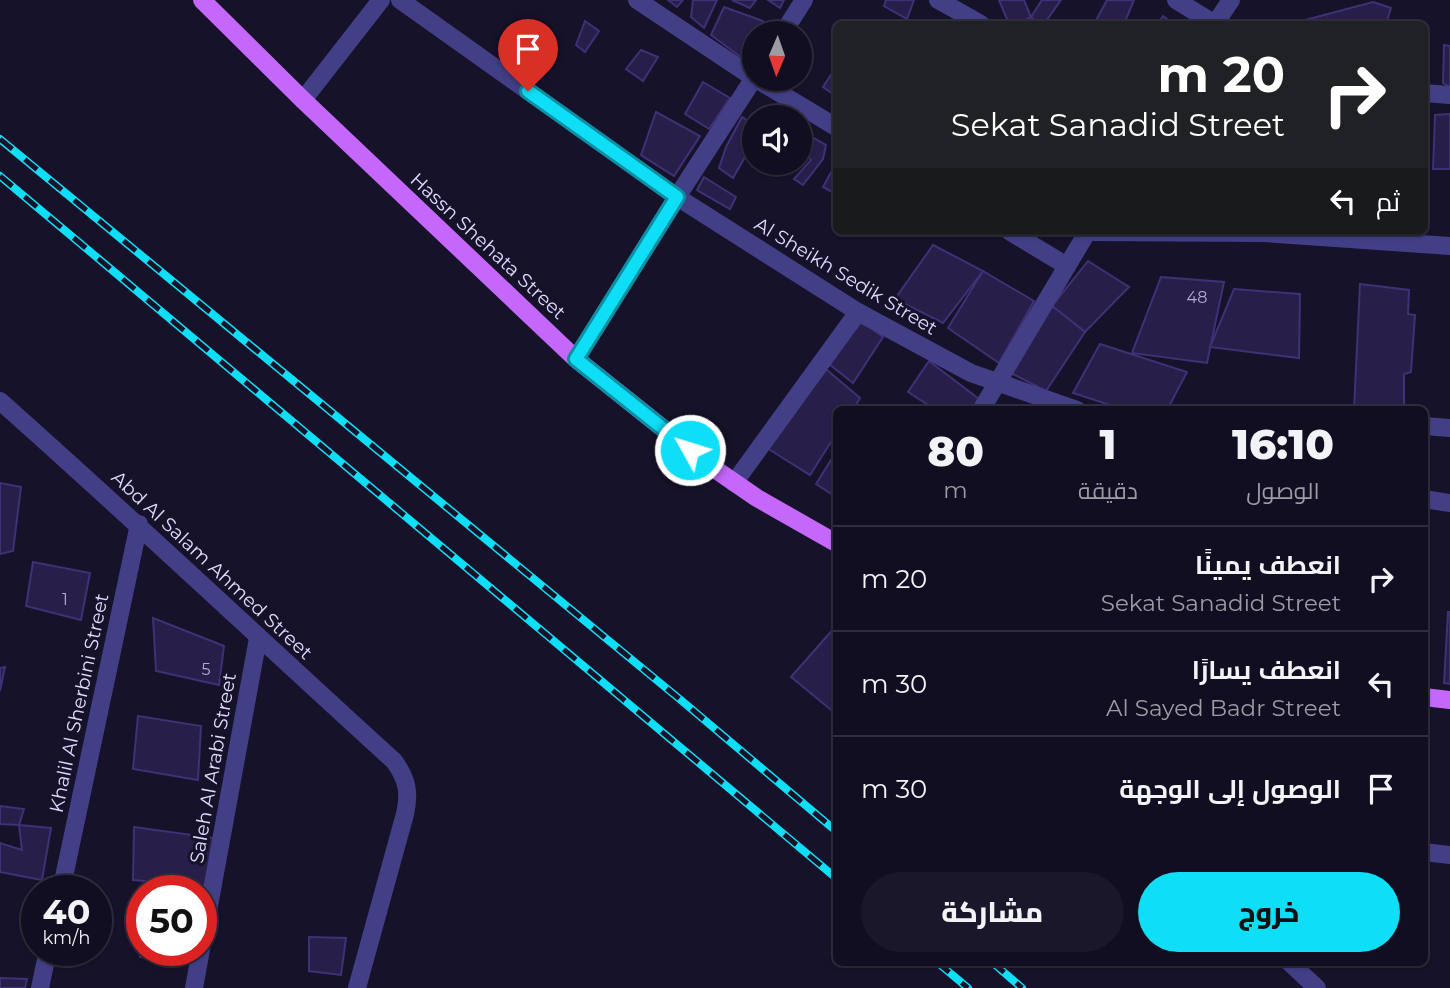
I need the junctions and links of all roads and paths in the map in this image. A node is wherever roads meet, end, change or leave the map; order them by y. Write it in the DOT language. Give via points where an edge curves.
graph roads {
  1 [pos="202,0"];
  2 [pos="381,0"];
  3 [pos="400,0"];
  4 [pos="637,0"];
  5 [pos="804,0"];
  6 [pos="938,0"];
  7 [pos="1176,0"];
  8 [pos="1231,0"];
  9 [pos="791,21"];
  10 [pos="976,21"];
  11 [pos="1210,21"];
  12 [pos="1217,21"];
  13 [pos="742,69"];
  14 [pos="746,91"];
  15 [pos="776,91"];
  16 [pos="1428,93"];
  17 [pos="1450,95"];
  18 [pos="303,100"];
  19 [pos="833,125"];
  20 [pos="677,197"];
  21 [pos="1016,235"];
  22 [pos="1086,235"];
  23 [pos="1293,235"];
  24 [pos="1450,246"];
  25 [pos="1067,266"];
  26 [pos="858,312"];
  27 [pos="576,359"];
  28 [pos="997,383"];
  29 [pos="0,401"];
  30 [pos="983,406"];
  31 [pos="1065,406"];
  32 [pos="1428,426"];
  33 [pos="1450,428"];
  34 [pos="734,483"];
  35 [pos="1428,500"];
  36 [pos="1450,503"];
  37 [pos="139,524"];
  38 [pos="833,541"];
  39 [pos="258,638"];
  40 [pos="1428,697"];
  41 [pos="1450,700"];
  42 [pos="1428,852"];
  43 [pos="1450,855"];
  44 [pos="64,875"];
  45 [pos="45,966"];
  46 [pos="1293,966"];
  47 [pos="40,988"];
  48 [pos="194,988"];
  49 [pos="356,988"];
  50 [pos="1317,988"];
  1 -- 18 [label="main road, Hassn Shehata Street"];
  2 -- 18 [label="street"];
  3 -- 20 [label="street, Al Sheikh Sedik Street"];
  4 -- 13 [label="street"];
  5 -- 9 [label="street"];
  6 -- 10 [label="street"];
  7 -- 11 [label="street"];
  8 -- 12 [label="street"];
  14 -- 20 [label="street"];
  15 -- 19 [label="street"];
  16 -- 17 [label="street"];
  18 -- 27 [label="main road, Hassn Shehata Street"];
  20 -- 26 [label="street, Al Sheikh Sedik Street"];
  20 -- 27 [label="street"];
  21 -- 25 [label="street"];
  22 -- 25 [label="street"];
  23 -- 24 [label="street"];
  25 -- 28 [label="street"];
  26 -- 28 [label="street, Al Sheikh Sedik Street"];
  26 -- 34 [label="street"];
  27 -- 34 [label="main road, Hassn Shehata Street"];
  28 -- 30 [label="street"];
  28 -- 31 [label="street, Al Sheikh Sedik Street"];
  29 -- 37 [label="street, Abd Al Salam Ahmed Street"];
  32 -- 33 [label="street"];
  34 -- 38 [label="main road, Hassn Shehata Street"];
  35 -- 36 [label="street"];
  37 -- 39 [label="street, Abd Al Salam Ahmed Street"];
  37 -- 44 [label="street, Khalil Al Sherbini Street"];
  39 -- 48 [label="street, Saleh Al Arabi Street"];
  39 -- 49 [label="street, Abd Al Salam Ahmed Street" via="394,761 405,777 409,795"];
  40 -- 41 [label="main road"];
  42 -- 43 [label="street"];
  45 -- 47 [label="street"];
  46 -- 50 [label="street"];
}
